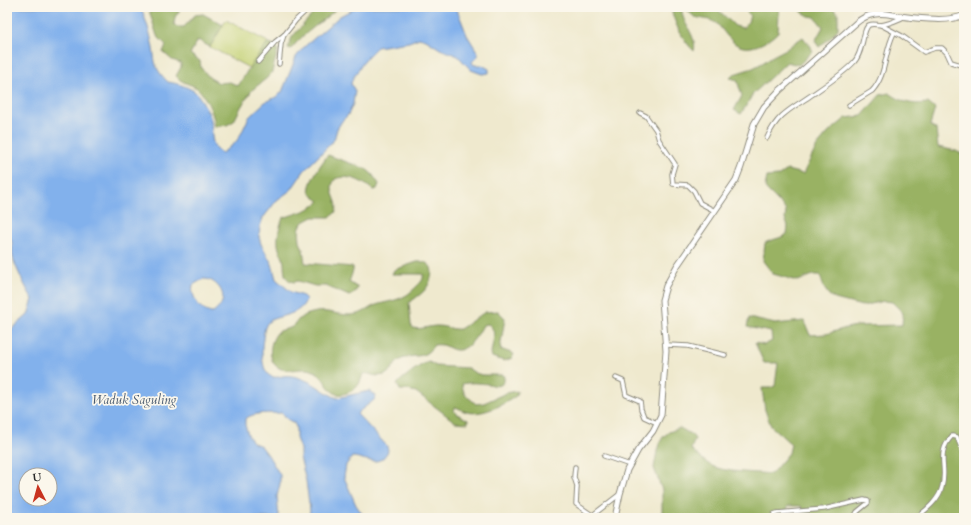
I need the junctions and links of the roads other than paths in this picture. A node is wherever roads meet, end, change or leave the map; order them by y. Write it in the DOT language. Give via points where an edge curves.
graph roads {
  1 [pos="310,7"];
  2 [pos="964,15"];
  3 [pos="904,17"];
  4 [pos="881,25"];
  5 [pos="894,33"];
  6 [pos="285,34"];
  7 [pos="258,62"];
  8 [pos="279,64"];
  9 [pos="964,66"];
  10 [pos="849,105"];
  11 [pos="640,113"];
  12 [pos="767,138"];
  13 [pos="715,212"];
  14 [pos="666,345"];
  15 [pos="725,355"];
  16 [pos="616,378"];
  17 [pos="657,423"];
  18 [pos="964,455"];
  19 [pos="604,456"];
  20 [pos="630,465"];
  21 [pos="575,467"];
  22 [pos="620,494"];
  23 [pos="591,516"];
  24 [pos="615,518"];
  25 [pos="772,518"];
  26 [pos="854,518"];
  27 [pos="916,518"];
  1 -- 6 [label="street"];
  2 -- 3 [label="main road" via="949,19"];
  3 -- 4 [label="street"];
  3 -- 13 [label="main road" via="876,13 862,18 771,99 754,124 736,180"];
  4 -- 5 [label="street"];
  4 -- 12 [label="street" via="868,26 860,54 854,62 786,111"];
  5 -- 9 [label="street" via="924,52 942,48 951,62"];
  5 -- 10 [label="street" via="887,50 884,68 875,87"];
  6 -- 7 [label="street"];
  6 -- 8 [label="street"];
  11 -- 13 [label="street" via="646,116 656,130 659,140 675,164 673,184 688,184 700,203"];
  13 -- 14 [label="main road" via="682,258 666,286 662,300"];
  14 -- 15 [label="street" via="688,346"];
  14 -- 17 [label="main road" via="662,411"];
  16 -- 17 [label="street" via="623,381 626,395 640,401 644,417"];
  17 -- 20 [label="main road"];
  18 -- 27 [label="street" via="957,437 952,436 942,452 943,477 940,492 928,508"];
  19 -- 20 [label="street"];
  20 -- 22 [label="main road" via="622,482"];
  21 -- 23 [label="street" via="576,504"];
  22 -- 23 [label="street"];
  22 -- 24 [label="main road"];
  25 -- 26 [label="street" via="777,513 812,511 868,501"];
}
